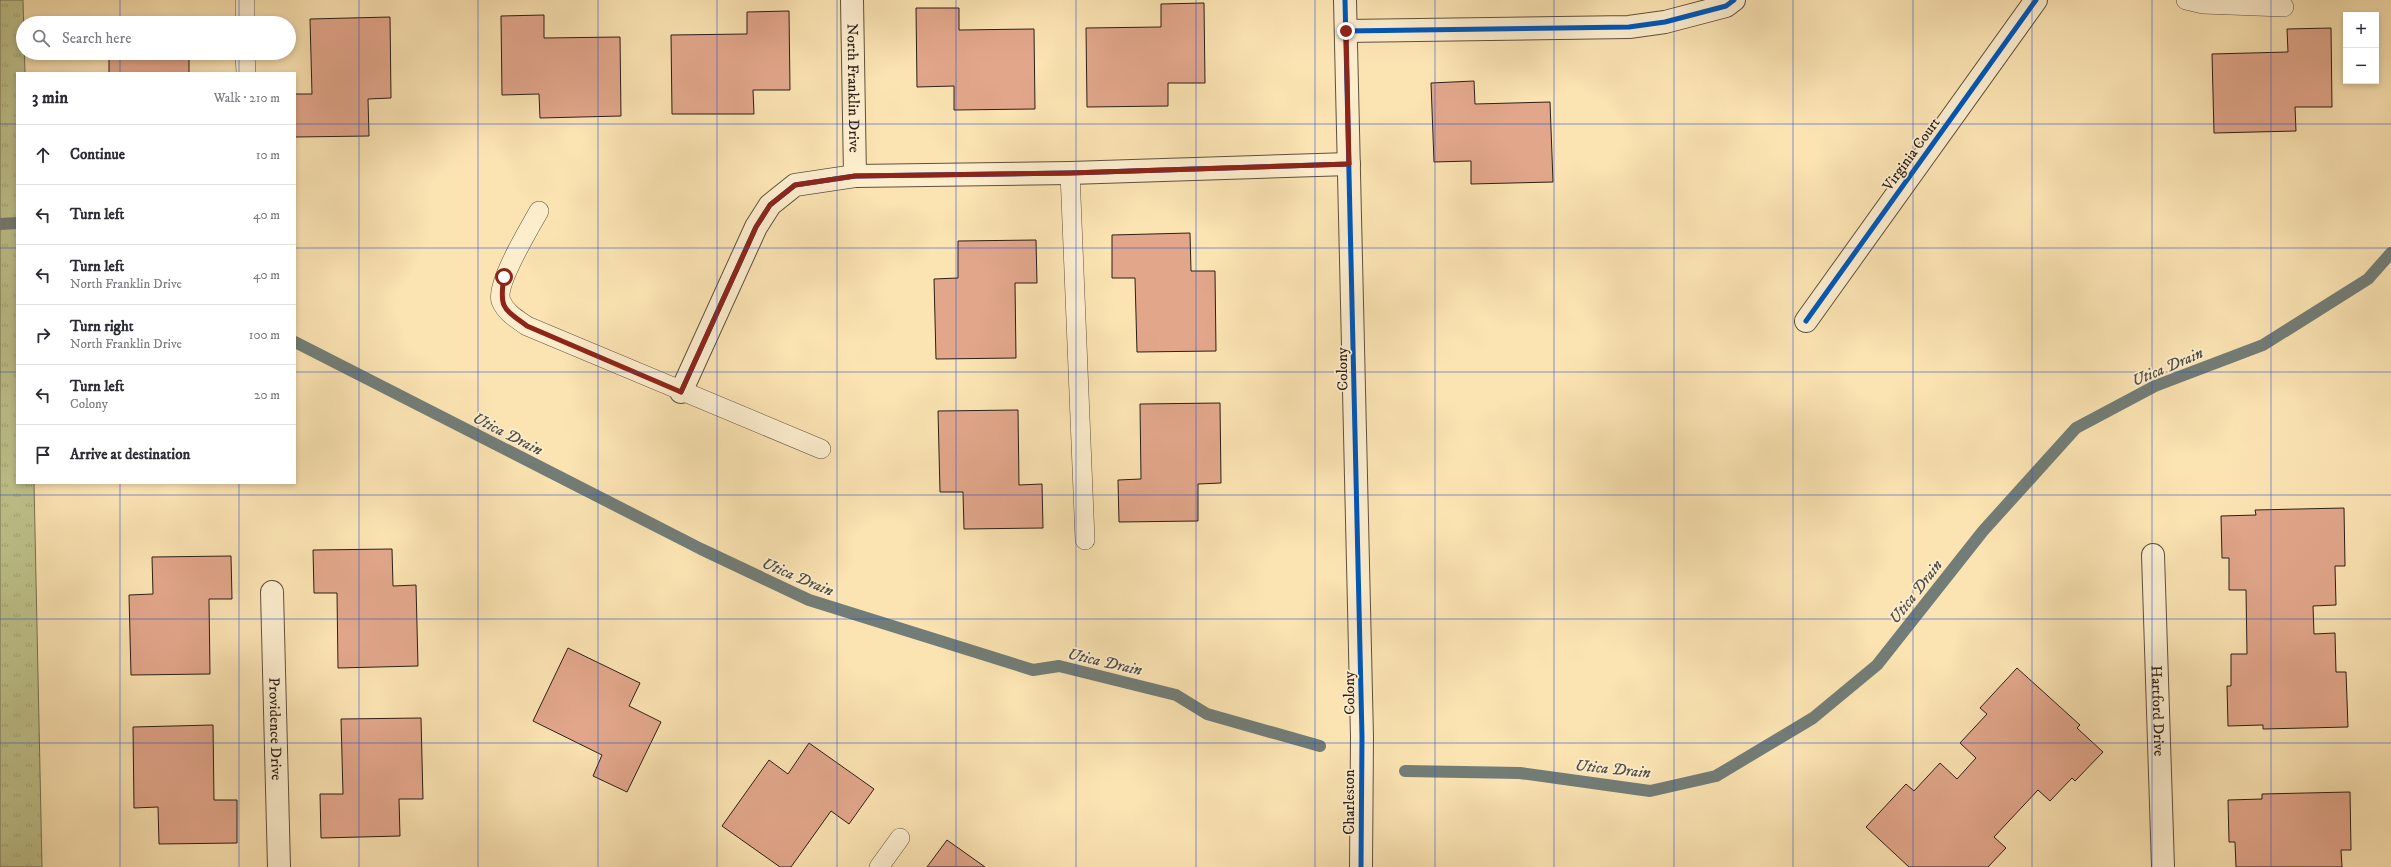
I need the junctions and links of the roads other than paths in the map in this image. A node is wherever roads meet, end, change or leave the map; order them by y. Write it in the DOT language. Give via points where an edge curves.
graph roads {
  1 [pos="245,0"];
  2 [pos="852,0"];
  3 [pos="1345,0"];
  4 [pos="1734,0"];
  5 [pos="2036,0"];
  6 [pos="2186,0"];
  7 [pos="2284,7"];
  8 [pos="245,16"];
  9 [pos="1346,31"];
  10 [pos="245,60"];
  11 [pos="246,72"];
  12 [pos="1349,164"];
  13 [pos="1070,173"];
  14 [pos="855,176"];
  15 [pos="539,211"];
  16 [pos="1806,321"];
  17 [pos="681,392"];
  18 [pos="821,449"];
  19 [pos="1085,540"];
  20 [pos="2153,555"];
  21 [pos="272,592"];
  22 [pos="1362,737"];
  23 [pos="900,838"];
  24 [pos="279,867"];
  25 [pos="879,867"];
  26 [pos="1361,867"];
  27 [pos="2163,867"];
  1 -- 8 [label="lane"];
  2 -- 14 [label="street, North Franklin Drive"];
  3 -- 9 [label="street, Colony"];
  4 -- 9 [label="street" via="1726,6 1665,22 1629,27"];
  5 -- 16 [label="street, Virginia Court"];
  6 -- 7 [label="lane" via="2204,4"];
  9 -- 12 [label="street, Colony"];
  10 -- 11 [label="lane"];
  12 -- 13 [label="street"];
  12 -- 22 [label="street, Colony"];
  13 -- 14 [label="street"];
  13 -- 19 [label="lane"];
  14 -- 17 [label="street" via="795,185 770,205 756,227"];
  15 -- 17 [label="lane" via="504,277 500,299 507,311 527,326"];
  17 -- 18 [label="lane"];
  20 -- 27 [label="street, Hartford Drive"];
  21 -- 24 [label="street, Providence Drive"];
  22 -- 26 [label="street, Charleston"];
  23 -- 25 [label="lane"];
}
